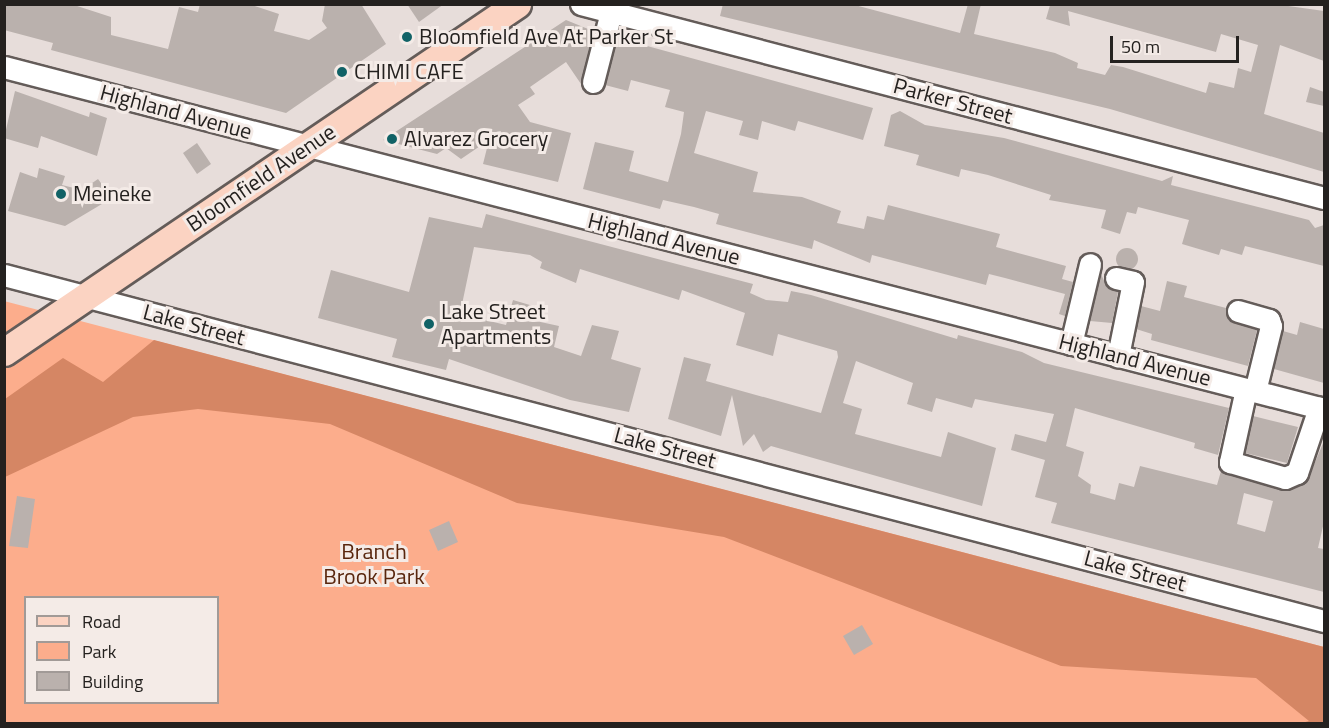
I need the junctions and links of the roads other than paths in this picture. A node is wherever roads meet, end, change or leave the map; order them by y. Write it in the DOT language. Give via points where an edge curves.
graph roads {
  1 [pos="517,4"];
  2 [pos="581,4"];
  3 [pos="611,12"];
  4 [pos="4,67"];
  5 [pos="593,82"];
  6 [pos="307,147"];
  7 [pos="1324,198"];
  8 [pos="1090,264"];
  9 [pos="4,275"];
  10 [pos="1116,278"];
  11 [pos="86,296"];
  12 [pos="1238,311"];
  13 [pos="1071,344"];
  14 [pos="4,352"];
  15 [pos="1118,356"];
  16 [pos="1250,390"];
  17 [pos="1322,409"];
  18 [pos="1324,621"];
  1 -- 6 [label="main road, Bloomfield Avenue"];
  2 -- 3 [label="street, Parker Street"];
  3 -- 5 [label="street"];
  3 -- 7 [label="street, Parker Street"];
  4 -- 6 [label="street, Highland Avenue"];
  6 -- 11 [label="main road, Bloomfield Avenue"];
  6 -- 13 [label="street, Highland Avenue"];
  8 -- 13 [label="street"];
  9 -- 11 [label="street, Lake Street"];
  10 -- 15 [label="street" via="1133,282"];
  11 -- 14 [label="main road, Bloomfield Avenue"];
  11 -- 18 [label="street, Lake Street"];
  12 -- 16 [label="street" via="1269,320 1271,326"];
  13 -- 15 [label="street, Highland Avenue"];
  15 -- 16 [label="street, Highland Avenue"];
  16 -- 17 [label="street, Highland Avenue"];
  16 -- 17 [label="street" via="1230,462 1285,478 1298,473"];
}
